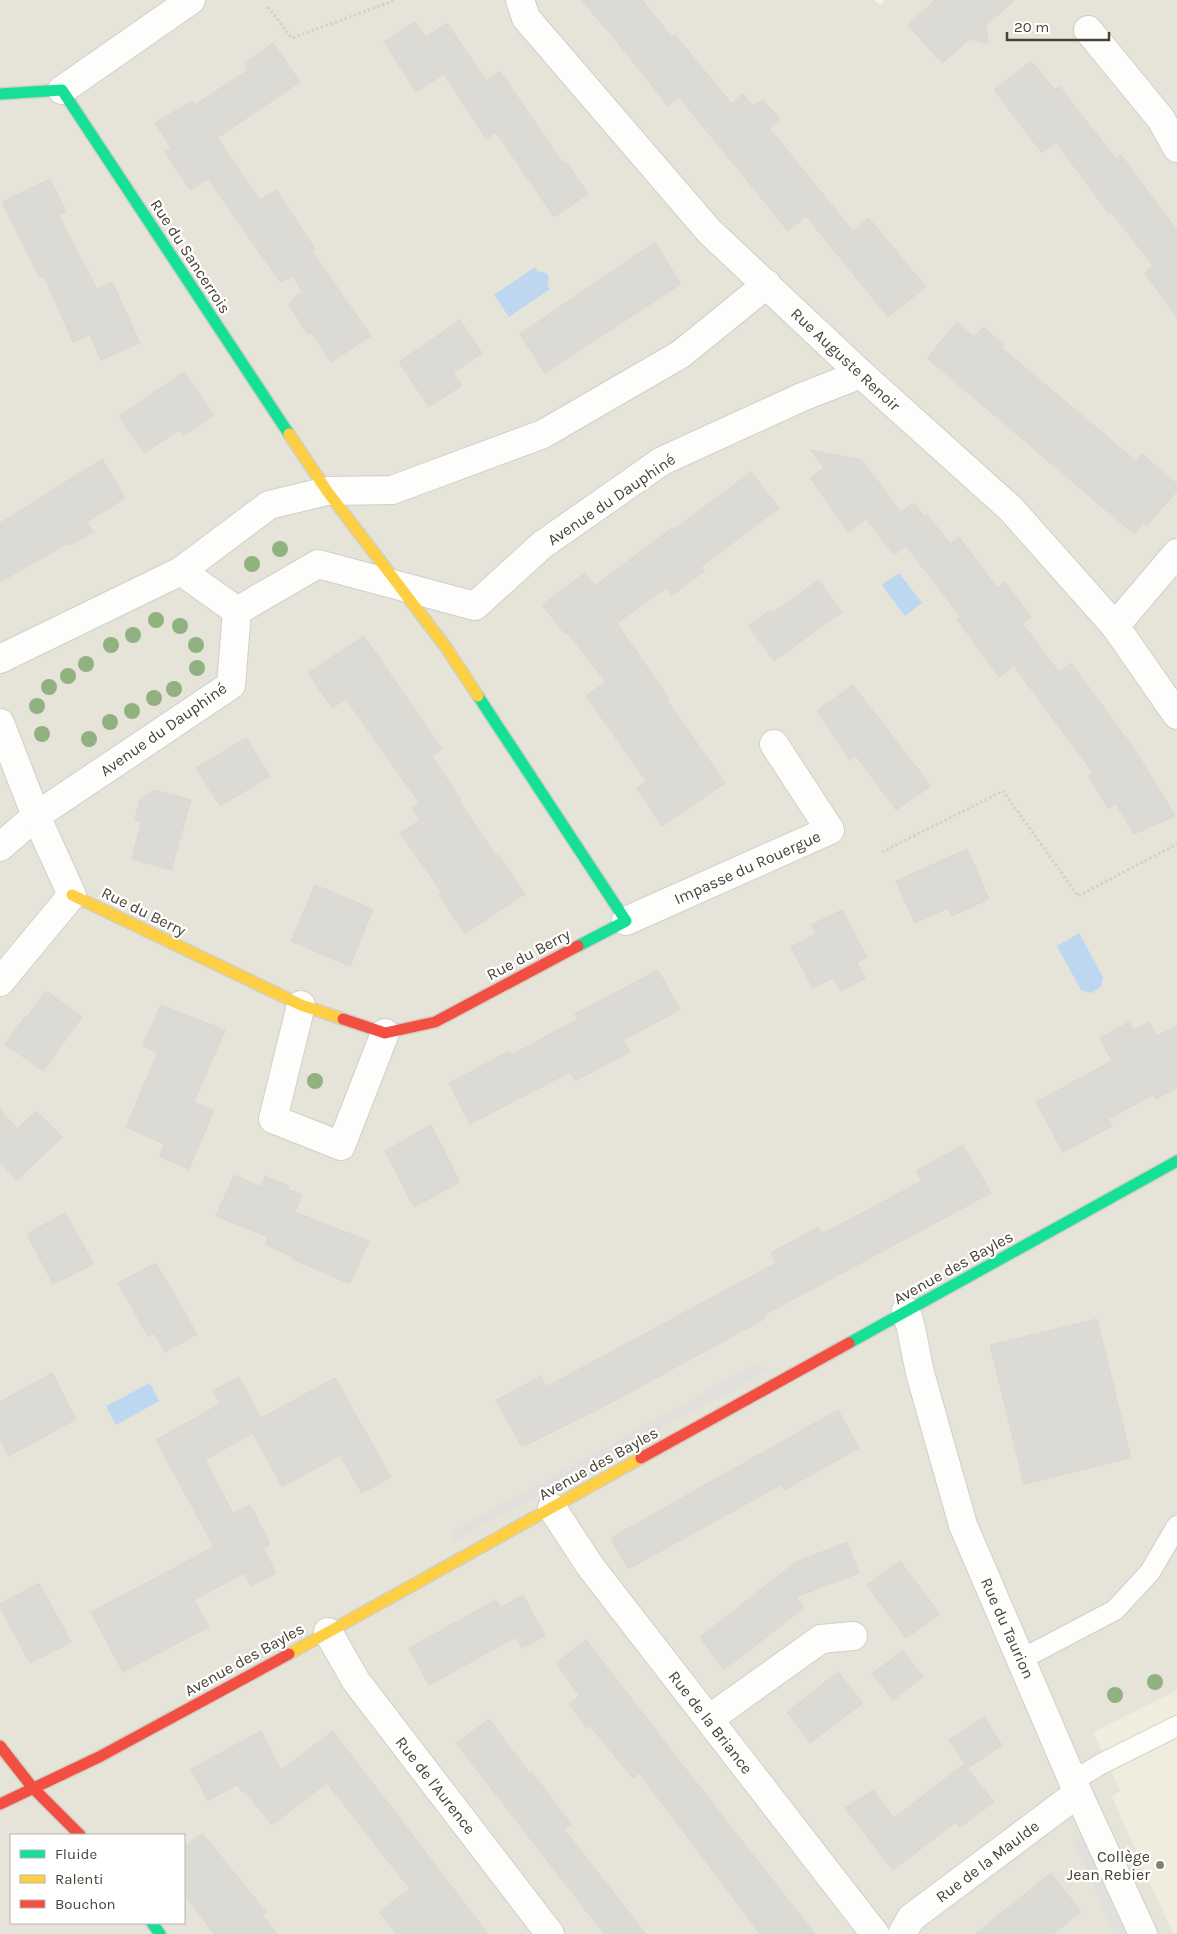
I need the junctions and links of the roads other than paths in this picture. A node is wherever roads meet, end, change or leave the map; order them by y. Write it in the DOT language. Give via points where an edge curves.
graph roads {
  1 [pos="191,0"];
  2 [pos="520,0"];
  3 [pos="1088,30"];
  4 [pos="62,90"];
  5 [pos="0,94"];
  6 [pos="1177,148"];
  7 [pos="767,284"];
  8 [pos="861,374"];
  9 [pos="327,491"];
  10 [pos="1177,553"];
  11 [pos="182,571"];
  12 [pos="400,586"];
  13 [pos="237,612"];
  14 [pos="1114,626"];
  15 [pos="0,660"];
  16 [pos="1177,715"];
  17 [pos="0,723"];
  18 [pos="774,744"];
  19 [pos="36,816"];
  20 [pos="0,847"];
  21 [pos="72,895"];
  22 [pos="626,921"];
  23 [pos="0,982"];
  24 [pos="301,1005"];
  25 [pos="385,1033"];
  26 [pos="1177,1161"];
  27 [pos="906,1311"];
  28 [pos="552,1508"];
  29 [pos="1177,1526"];
  30 [pos="328,1632"];
  31 [pos="853,1636"];
  32 [pos="1022,1659"];
  33 [pos="709,1719"];
  34 [pos="1177,1726"];
  35 [pos="0,1746"];
  36 [pos="32,1787"];
  37 [pos="1076,1787"];
  38 [pos="0,1804"];
  39 [pos="79,1834"];
  40 [pos="550,1934"];
  41 [pos="875,1934"];
  42 [pos="902,1934"];
  43 [pos="1143,1934"];
  1 -- 4 [label="street"];
  2 -- 7 [label="street, Rue Auguste Renoir" via="526,18 703,224"];
  3 -- 6 [label="street" via="1161,119"];
  4 -- 5 [label="street"];
  4 -- 9 [label="street, Rue du Sancerrois"];
  7 -- 8 [label="street, Rue Auguste Renoir"];
  7 -- 9 [label="street" via="682,354 543,434 392,490"];
  8 -- 12 [label="street, Avenue du Dauphiné" via="802,396 662,461 542,545 475,606"];
  8 -- 14 [label="street, Rue Auguste Renoir" via="1010,509"];
  9 -- 11 [label="street" via="269,506"];
  9 -- 12 [label="street"];
  10 -- 14 [label="street"];
  11 -- 13 [label="street"];
  11 -- 15 [label="street"];
  12 -- 13 [label="street, Avenue du Dauphiné" via="318,564"];
  12 -- 22 [label="street" via="445,646"];
  13 -- 19 [label="street, Avenue du Dauphiné" via="231,685"];
  14 -- 16 [label="street, Rue Auguste Renoir"];
  17 -- 19 [label="street"];
  18 -- 22 [label="street, Impasse du Rouergue" via="830,830"];
  19 -- 20 [label="street, Avenue du Dauphiné"];
  19 -- 21 [label="street"];
  21 -- 23 [label="street"];
  21 -- 24 [label="street, Rue du Berry"];
  22 -- 25 [label="street, Rue du Berry" via="435,1022"];
  24 -- 25 [label="street, Rue du Berry"];
  24 -- 25 [label="street" via="272,1119 341,1146"];
  26 -- 27 [label="street, Avenue des Bayles"];
  27 -- 28 [label="street, Avenue des Bayles"];
  27 -- 32 [label="street, Rue du Taurion" via="963,1525"];
  28 -- 30 [label="street, Avenue des Bayles"];
  28 -- 33 [label="street, Rue de la Briance" via="590,1566"];
  29 -- 32 [label="lane" via="1150,1572 1115,1610"];
  30 -- 36 [label="street, Avenue des Bayles" via="99,1756"];
  30 -- 40 [label="street, Rue de l'Aurence" via="356,1681"];
  31 -- 33 [label="street" via="821,1639"];
  32 -- 37 [label="street, Rue du Taurion"];
  33 -- 41 [label="street, Rue de la Briance"];
  34 -- 37 [label="lane" via="1106,1762"];
  35 -- 36 [label="street"];
  36 -- 38 [label="street, Avenue des Bayles"];
  36 -- 39 [label="street"];
  37 -- 42 [label="street, Rue de la Maulde" via="911,1918"];
  37 -- 43 [label="street, Rue du Taurion"];
}
